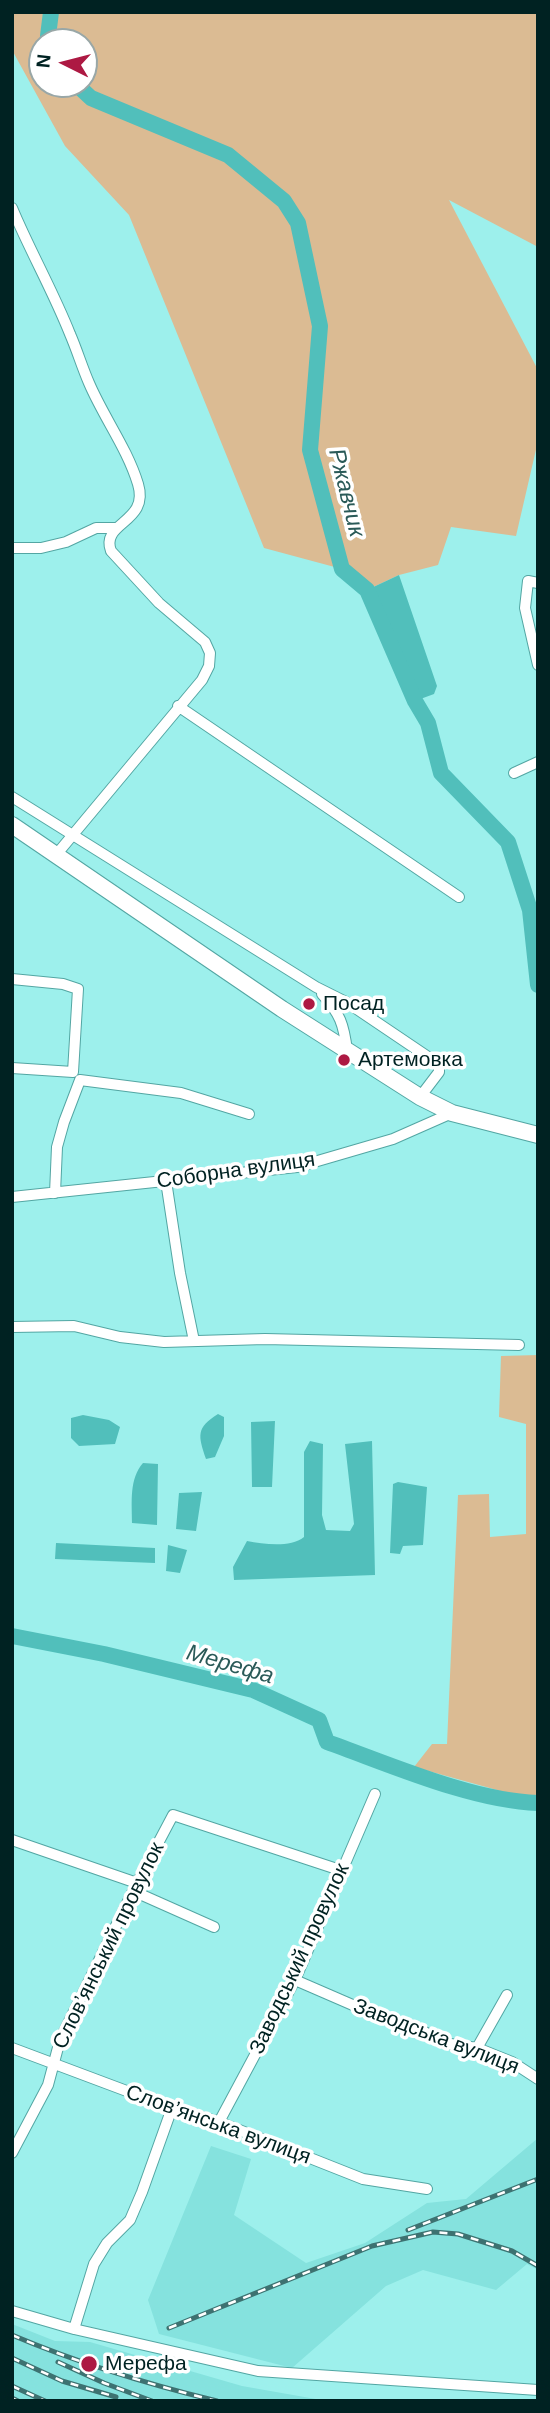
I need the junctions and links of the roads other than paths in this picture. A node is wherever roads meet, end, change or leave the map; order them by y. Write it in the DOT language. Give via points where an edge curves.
graph roads {
  1 [pos="12,208"];
  2 [pos="96,528"];
  3 [pos="116,528"];
  4 [pos="109,542"];
  5 [pos="12,548"];
  6 [pos="533,582"];
  7 [pos="538,665"];
  8 [pos="178,706"];
  9 [pos="538,762"];
  10 [pos="514,773"];
  11 [pos="12,797"];
  12 [pos="12,825"];
  13 [pos="74,836"];
  14 [pos="31,838"];
  15 [pos="12,839"];
  16 [pos="56,855"];
  17 [pos="459,897"];
  18 [pos="12,979"];
  19 [pos="316,986"];
  20 [pos="347,1051"];
  21 [pos="12,1068"];
  22 [pos="76,1076"];
  23 [pos="420,1097"];
  24 [pos="452,1113"];
  25 [pos="249,1114"];
  26 [pos="533,1133"];
  27 [pos="166,1181"];
  28 [pos="55,1193"];
  29 [pos="12,1197"];
  30 [pos="12,1327"];
  31 [pos="194,1341"];
  32 [pos="519,1345"];
  33 [pos="375,1794"];
  34 [pos="12,1839"];
  35 [pos="343,1871"];
  36 [pos="135,1887"];
  37 [pos="214,1927"];
  38 [pos="295,1980"];
  39 [pos="507,1995"];
  40 [pos="12,2048"];
  41 [pos="477,2048"];
  42 [pos="53,2064"];
  43 [pos="538,2079"];
  44 [pos="172,2108"];
  45 [pos="219,2122"];
  46 [pos="12,2153"];
  47 [pos="428,2189"];
  48 [pos="12,2311"];
  49 [pos="74,2329"];
  50 [pos="538,2390"];
  1 -- 3 [label="street" via="138,484 136,510"];
  2 -- 3 [label="street"];
  2 -- 4 [label="street"];
  2 -- 5 [label="street" via="41,548"];
  3 -- 4 [label="street"];
  4 -- 8 [label="street" via="114,555 159,603 205,642 210,653 202,680"];
  6 -- 7 [label="street" via="524,598"];
  8 -- 13 [label="street"];
  8 -- 17 [label="street"];
  9 -- 10 [label="street"];
  11 -- 13 [label="street"];
  12 -- 14 [label="highway"];
  13 -- 16 [label="street"];
  13 -- 19 [label="street"];
  14 -- 15 [label="street"];
  14 -- 16 [label="highway"];
  16 -- 20 [label="highway"];
  18 -- 22 [label="street" via="78,989"];
  19 -- 20 [label="street" via="337,1010"];
  19 -- 23 [label="street" via="439,1065 439,1072"];
  20 -- 23 [label="highway"];
  21 -- 22 [label="street"];
  22 -- 25 [label="street" via="181,1093"];
  22 -- 28 [label="street" via="57,1147"];
  23 -- 24 [label="highway"];
  24 -- 26 [label="highway"];
  24 -- 27 [label="street, Соборна вулиця" via="393,1139 297,1167"];
  27 -- 28 [label="street, Соборна вулиця"];
  27 -- 31 [label="street"];
  28 -- 29 [label="street, Соборна вулиця"];
  30 -- 31 [label="street" via="74,1326 120,1337"];
  31 -- 32 [label="street"];
  33 -- 35 [label="street, Заводський провулок"];
  34 -- 36 [label="street"];
  35 -- 36 [label="street, Слов’янський провулок" via="173,1815"];
  35 -- 38 [label="street, Заводський провулок"];
  36 -- 37 [label="street"];
  36 -- 42 [label="street, Слов’янський провулок" via="60,2040"];
  38 -- 41 [label="street, Заводська вулиця" via="385,2019 416,2027 444,2043"];
  38 -- 45 [label="street, Заводський провулок"];
  39 -- 41 [label="street"];
  40 -- 42 [label="street, Слов’янська вулиця"];
  41 -- 43 [label="street, Заводська вулиця"];
  42 -- 44 [label="street, Слов’янська вулиця"];
  42 -- 46 [label="street, Слов’янський провулок" via="48,2085"];
  44 -- 45 [label="street, Слов’янська вулиця"];
  44 -- 49 [label="street" via="130,2220 94,2264"];
  45 -- 47 [label="street, Слов’янська вулиця" via="363,2179"];
  48 -- 49 [label="street"];
  49 -- 50 [label="street" via="258,2371"];
}
